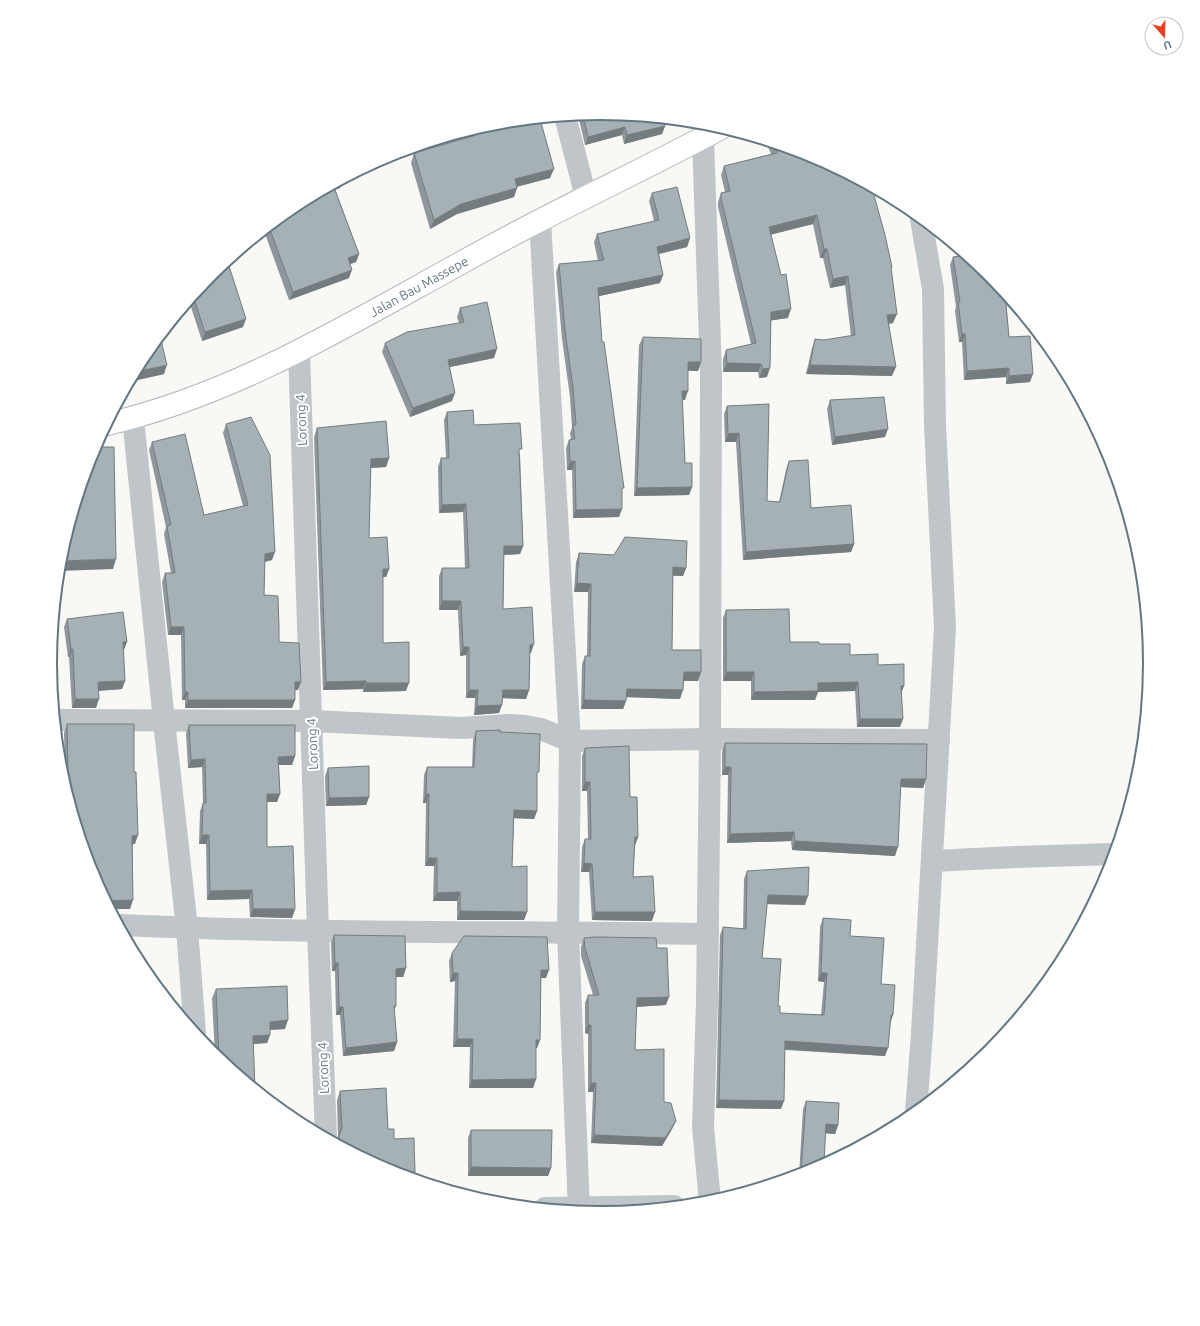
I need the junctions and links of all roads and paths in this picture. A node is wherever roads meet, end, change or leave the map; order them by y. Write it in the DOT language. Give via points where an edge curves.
graph roads {
  1 [pos="567,121"];
  2 [pos="712,133"];
  3 [pos="586,197"];
  4 [pos="540,220"];
  5 [pos="923,226"];
  6 [pos="299,351"];
  7 [pos="133,418"];
  8 [pos="113,423"];
  9 [pos="60,720"];
  10 [pos="164,721"];
  11 [pos="311,722"];
  12 [pos="710,740"];
  13 [pos="939,740"];
  14 [pos="570,741"];
  15 [pos="1108,854"];
  16 [pos="932,861"];
  17 [pos="125,925"];
  18 [pos="187,928"];
  19 [pos="318,931"];
  20 [pos="568,932"];
  21 [pos="708,934"];
  22 [pos="194,1023"];
  23 [pos="917,1104"];
  24 [pos="326,1132"];
  25 [pos="709,1195"];
  26 [pos="579,1205"];
  1 -- 3 [label="street"];
  2 -- 3 [label="main road, Jalan Bau Massepe"];
  2 -- 12 [label="street"];
  3 -- 4 [label="main road, Jalan Bau Massepe"];
  4 -- 6 [label="main road, Jalan Bau Massepe"];
  4 -- 14 [label="street"];
  5 -- 13 [label="street" via="933,290 945,627"];
  6 -- 7 [label="main road, Jalan Bau Massepe" via="208,393"];
  6 -- 11 [label="street, Lorong 4"];
  7 -- 8 [label="main road, Jalan Bau Massepe"];
  7 -- 10 [label="street"];
  9 -- 10 [label="street"];
  10 -- 11 [label="street"];
  10 -- 18 [label="street"];
  11 -- 14 [label="street" via="461,728 525,726 541,729"];
  11 -- 19 [label="street, Lorong 4"];
  12 -- 13 [label="street"];
  12 -- 14 [label="street"];
  12 -- 21 [label="street"];
  13 -- 16 [label="street"];
  14 -- 20 [label="street"];
  15 -- 16 [label="street"];
  16 -- 23 [label="street"];
  17 -- 18 [label="street"];
  18 -- 19 [label="street"];
  18 -- 22 [label="street"];
  19 -- 20 [label="street"];
  19 -- 24 [label="street, Lorong 4"];
  20 -- 21 [label="street"];
  20 -- 26 [label="street"];
  21 -- 25 [label="street" via="703,1127"];
}
